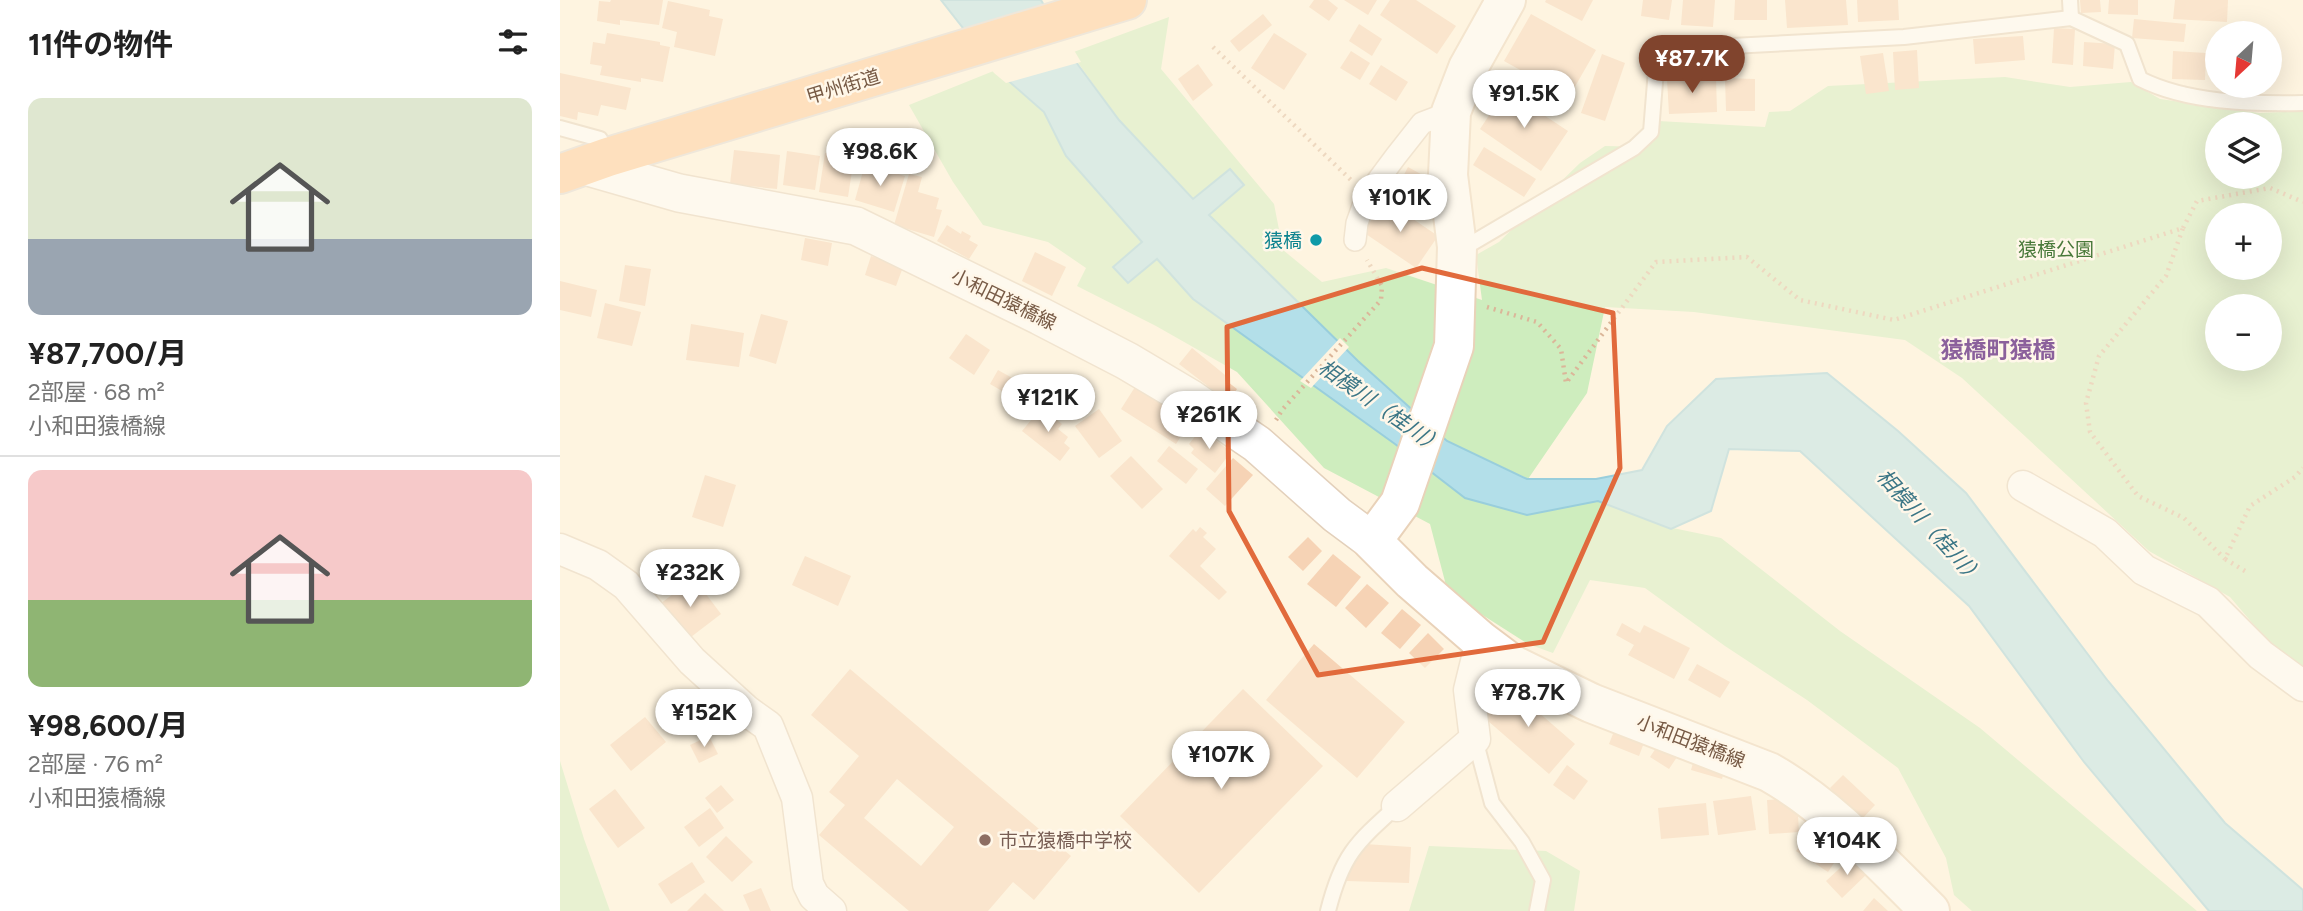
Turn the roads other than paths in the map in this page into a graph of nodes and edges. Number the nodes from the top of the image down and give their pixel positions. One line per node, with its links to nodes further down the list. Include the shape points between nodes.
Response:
1 (1128, 0): 8 (highway, 甲州街道)
2 (1506, 0): 6 (main road, via 1468,68)
3 (2070, 0): 4 (lane)
4 (2071, 18): 5 (lane, via 2127,44 2140,79 2160,89 2245,104); 10 (lane, via 1904,37 1674,49 1656,70 1651,132 1634,148 1474,242)
5 (2303, 103)
6 (1451, 112): 9 (street, via 1422,123 1367,195); 10 (main road, via 1448,176)
7 (560, 128): 8 (lane, via 600,139)
8 (584, 166): 12 (street, 小和田猿橋線, via 679,193 856,226 1040,316 1191,399 1258,444)
9 (1355, 240)
10 (1457, 247): 12 (main road, via 1454,346 1400,503)
11 (2023, 486): 15 (street, via 2105,533 2144,570 2208,602 2261,655)
12 (1372, 541): 14 (main road, 小和田猿橋線)
13 (560, 549): 18 (street, via 598,565 626,585 692,661 768,726 797,798 808,884 814,897)
14 (1481, 641): 16 (street, via 1469,690); 21 (main road, 小和田猿橋線, via 1513,665 1591,703 1793,785)
15 (2303, 686)
16 (1475, 739): 17 (street); 20 (lane, via 1492,803 1543,880)
17 (1397, 806): 19 (lane, via 1360,840 1344,862)
18 (831, 911)
19 (1328, 911)
20 (1537, 911)
21 (1930, 911)

